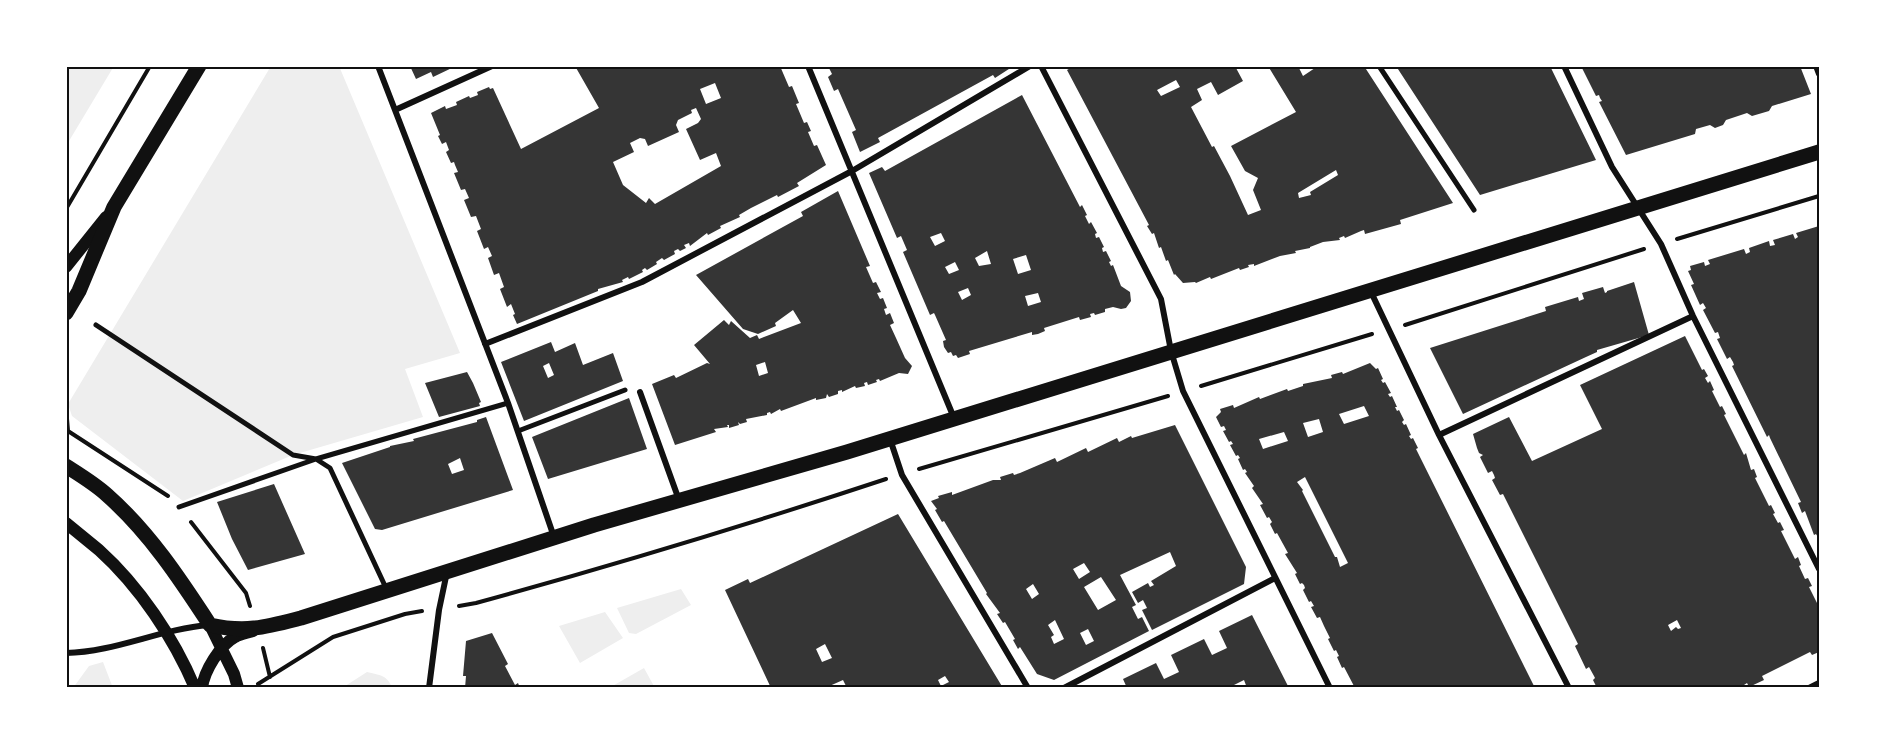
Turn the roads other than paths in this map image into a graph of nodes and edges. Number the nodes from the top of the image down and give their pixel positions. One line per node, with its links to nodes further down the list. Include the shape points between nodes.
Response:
1 (199, 66): 14 (main road)
2 (378, 66): 11 (street)
3 (492, 66): 11 (street)
4 (808, 66): 13 (street)
5 (1030, 66): 13 (street)
6 (1041, 66): 23 (street, via 1161,298)
7 (1379, 66): 16 (street)
8 (1564, 66): 15 (street, via 1612,167)
9 (1816, 66): 10 (street)
10 (1819, 74)
11 (395, 110): 22 (street)
12 (1819, 152): 15 (main road)
13 (852, 171): 22 (street, via 625,290); 27 (street)
14 (114, 207): 17 (main road); 19 (main road)
15 (1640, 209): 18 (main road); 20 (street, via 1661,244)
16 (1474, 210)
17 (66, 267)
18 (1371, 292): 23 (main road); 29 (street)
19 (66, 313)
20 (1693, 316): 29 (street); 37 (street)
21 (96, 325): 31 (street, via 292,455)
22 (485, 344): 26 (street)
23 (1171, 351): 27 (main road); 39 (street, via 1183,391)
24 (625, 390): 28 (street)
25 (640, 392): 33 (street)
26 (508, 403): 28 (street); 31 (street)
27 (954, 418): 30 (main road)
28 (518, 431): 36 (street)
29 (1439, 435): 54 (street)
30 (889, 439): 33 (main road); 51 (street, via 902,475)
31 (316, 459): 34 (street); 40 (street, via 330,468)
32 (66, 466): 41 (main road, via 106,493 125,512 177,574)
33 (679, 500): 36 (main road)
34 (178, 507)
35 (66, 523): 43 (main road, via 100,551 132,586)
36 (554, 538): 38 (main road)
37 (1819, 569)
38 (448, 571): 40 (main road); 50 (street)
39 (1275, 578): 52 (street); 53 (street)
40 (387, 591): 42 (main road)
41 (210, 625): 42 (main road); 43 (street); 44 (main road)
42 (257, 630): 44 (main road, via 234,638)
43 (166, 633): 45 (street, via 112,648); 47 (main road)
44 (222, 650): 48 (main road, via 209,668); 49 (main road)
45 (66, 653)
46 (1819, 683): 55 (street)
47 (195, 688)
48 (202, 688)
49 (238, 688)
50 (429, 688)
51 (1028, 688)
52 (1064, 688)
53 (1330, 688)
54 (1569, 688)
55 (1809, 688)

